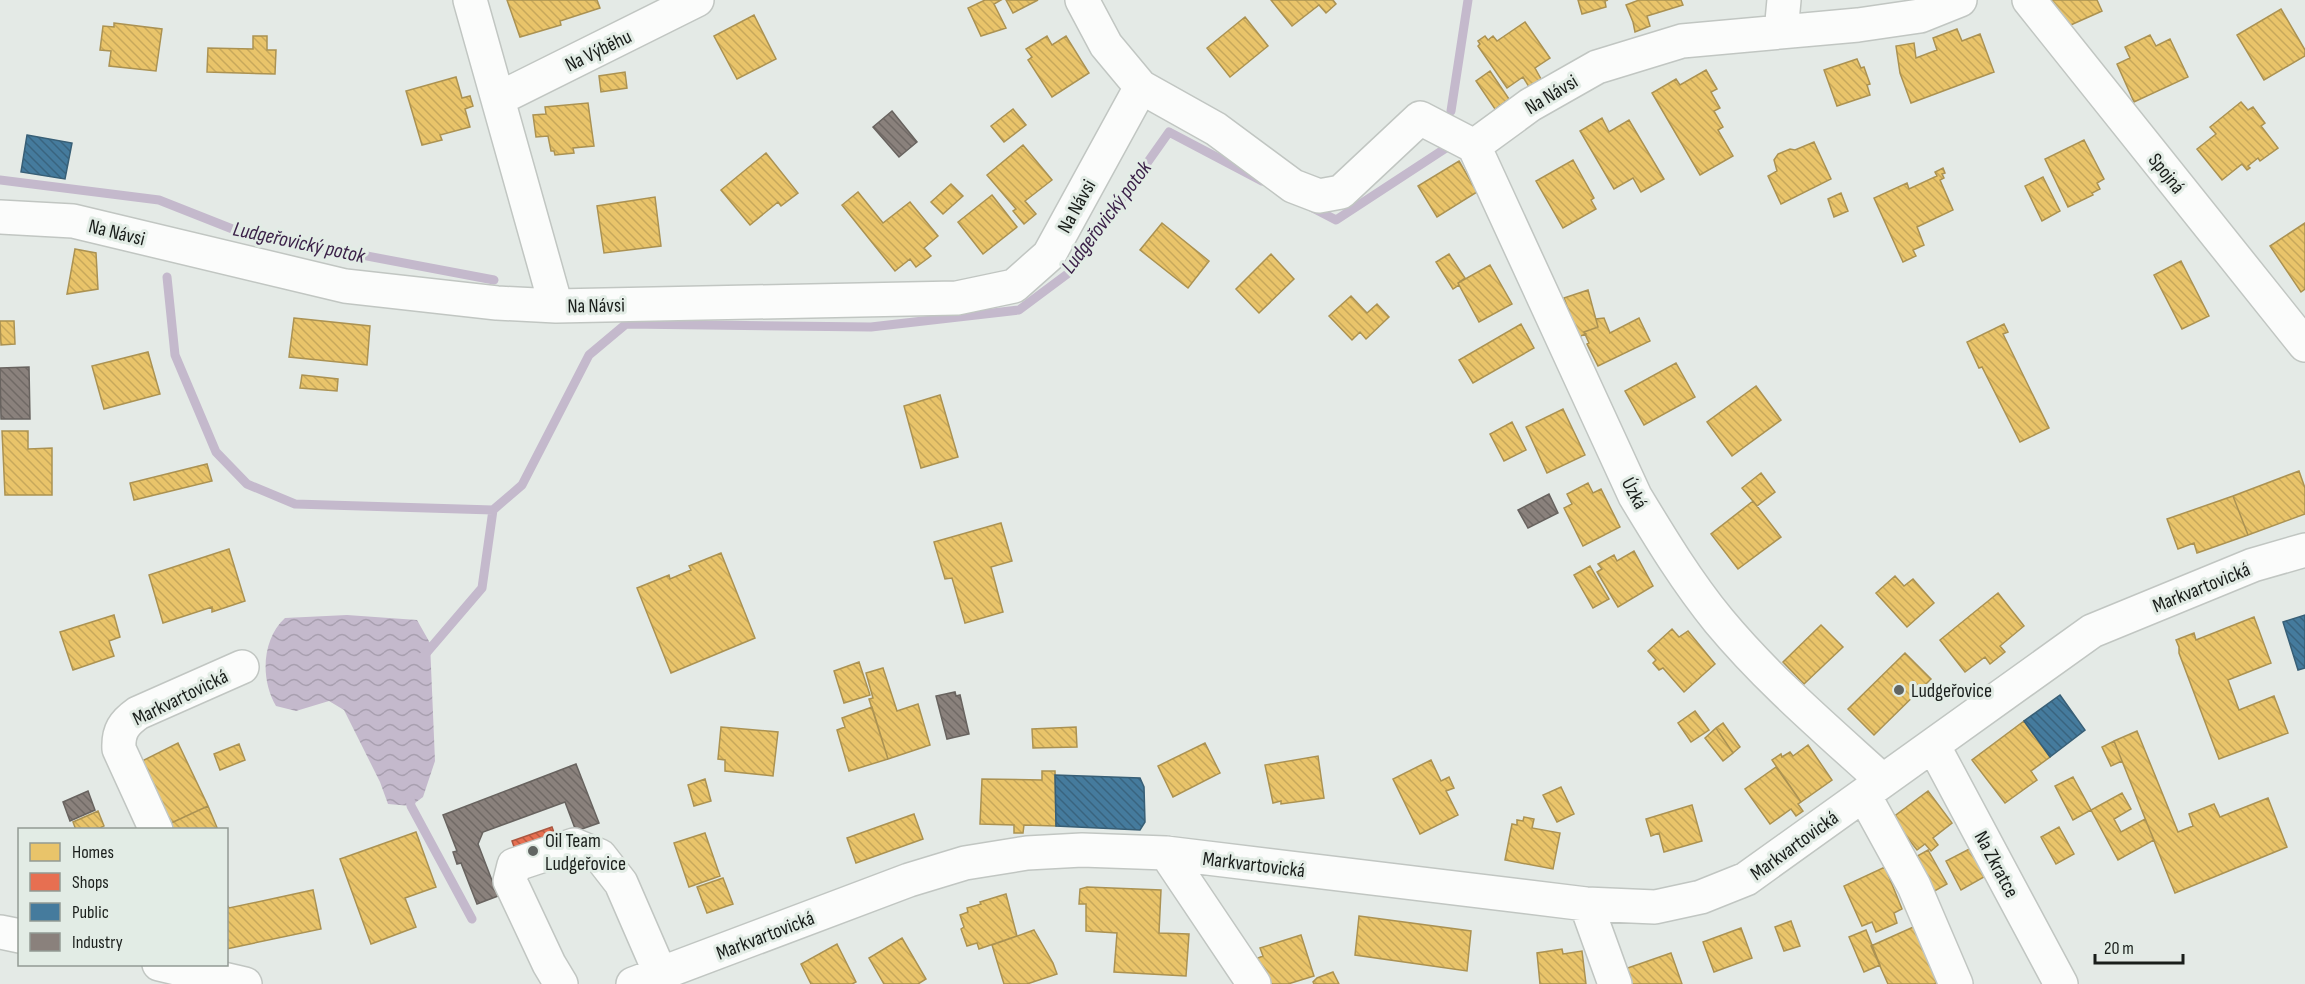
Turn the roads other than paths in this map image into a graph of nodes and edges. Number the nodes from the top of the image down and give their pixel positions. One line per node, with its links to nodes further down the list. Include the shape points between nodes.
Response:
1 (470, 0): 9 (street)
2 (698, 0): 9 (street, Na Výběhu)
3 (1082, 0): 8 (street, via 1106,45)
4 (1785, 0): 7 (street)
5 (1960, 0): 7 (street, Na Návsi, via 1920,16)
6 (2029, 0): 13 (street, Spojná)
7 (1781, 32): 10 (street, Na Návsi, via 1682,41 1597,67 1530,105)
8 (1142, 87): 10 (street, via 1216,129 1293,186 1319,196 1341,192 1420,118); 12 (street, Na Návsi, via 1049,255 1014,286 957,298)
9 (498, 99): 12 (street)
10 (1474, 146): 17 (street, Úzká, via 1635,496 1664,544 1720,622)
11 (0, 217): 12 (street, Na Návsi, via 73,222 345,286)
12 (556, 306)
13 (2305, 345)
14 (2305, 550): 16 (street, Markvartovická, via 2253,565 2092,631)
15 (242, 667): 18 (street, Markvartovická, via 138,713 122,728 119,749)
16 (1933, 745): 17 (street, Markvartovická); 31 (street, Na Zkratce)
17 (1874, 788): 20 (street, Markvartovická, via 1746,879 1701,897 1654,907); 30 (street)
18 (155, 828)
19 (1166, 853): 20 (street, Markvartovická); 25 (street, Markvartovická, via 1082,850 1027,853 965,863 909,880); 28 (street)
20 (1586, 904): 29 (street)
21 (0, 932): 22 (street)
22 (18, 936)
23 (173, 966): 24 (street)
24 (208, 971): 26 (street)
25 (647, 980): 27 (street, via 621,883 600,856 574,845 514,865 510,881)
26 (245, 984)
27 (561, 984)
28 (1254, 984)
29 (1615, 984)
30 (1956, 984)
31 (2061, 984)

